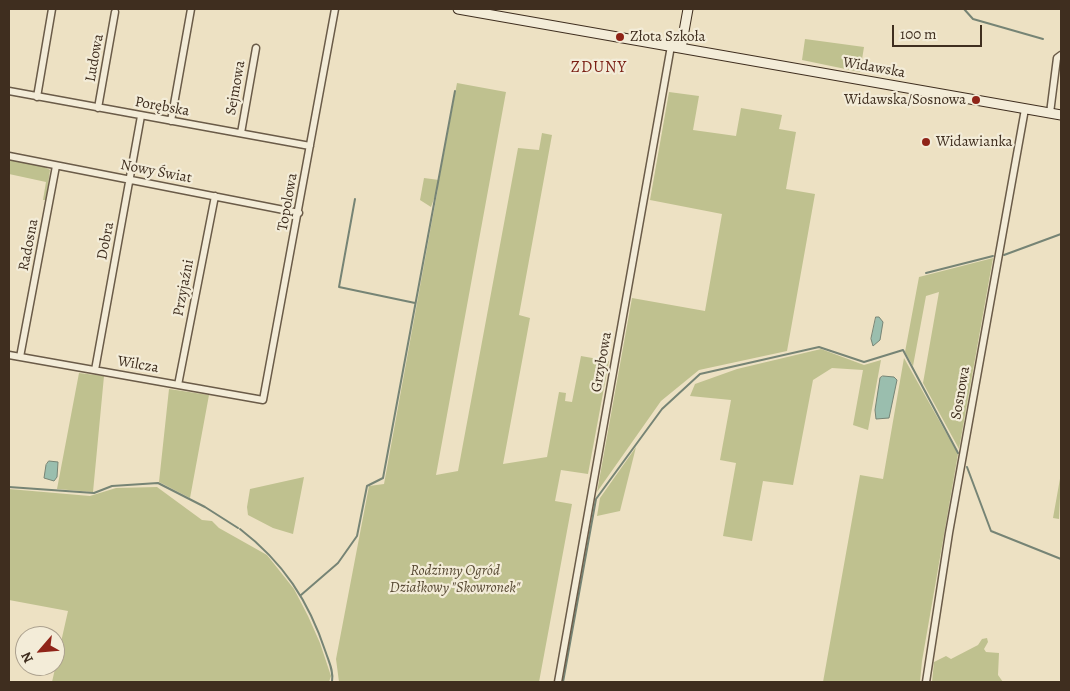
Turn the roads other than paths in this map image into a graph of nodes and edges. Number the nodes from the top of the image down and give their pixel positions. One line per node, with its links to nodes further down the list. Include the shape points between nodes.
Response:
1 (52, 9): 12 (street)
2 (191, 9): 18 (street)
3 (335, 9): 20 (street, Topolowa)
4 (458, 9): 7 (street, Widawska)
5 (688, 9): 9 (street)
6 (115, 12): 13 (street, Ludowa)
7 (671, 46): 9 (street, Widawska); 31 (street, Grzybowa)
8 (256, 48): 19 (street, Sejmowa)
9 (681, 48): 14 (street, Widawska)
10 (1061, 55): 15 (street, via 1057,58)
11 (9, 92): 12 (street, Porębska)
12 (37, 97): 13 (street, Porębska)
13 (98, 108): 17 (street, Porębska)
14 (1025, 108): 15 (street, Widawska); 32 (street, Sosnowa, via 947,542)
15 (1050, 113): 16 (street, Widawska)
16 (1061, 115)
17 (141, 116): 18 (street, Porębska); 23 (street, Dobra)
18 (171, 121): 19 (street, Porębska)
19 (241, 133): 20 (street, Porębska)
20 (310, 146): 25 (street, Topolowa)
21 (9, 156): 22 (street, Nowy Świat)
22 (56, 166): 23 (street, Nowy Świat); 27 (street, Radosna)
23 (130, 179): 24 (street, Nowy Świat); 28 (street, Dobra)
24 (215, 196): 25 (street, Nowy Świat); 29 (street, Przyjaźni)
25 (298, 213): 30 (street, Topolowa)
26 (9, 355): 27 (street, Wilcza)
27 (20, 357): 28 (street, Wilcza)
28 (95, 370): 29 (street, Wilcza)
29 (178, 385): 30 (street, Wilcza)
30 (263, 400)
31 (558, 682)
32 (926, 682)

